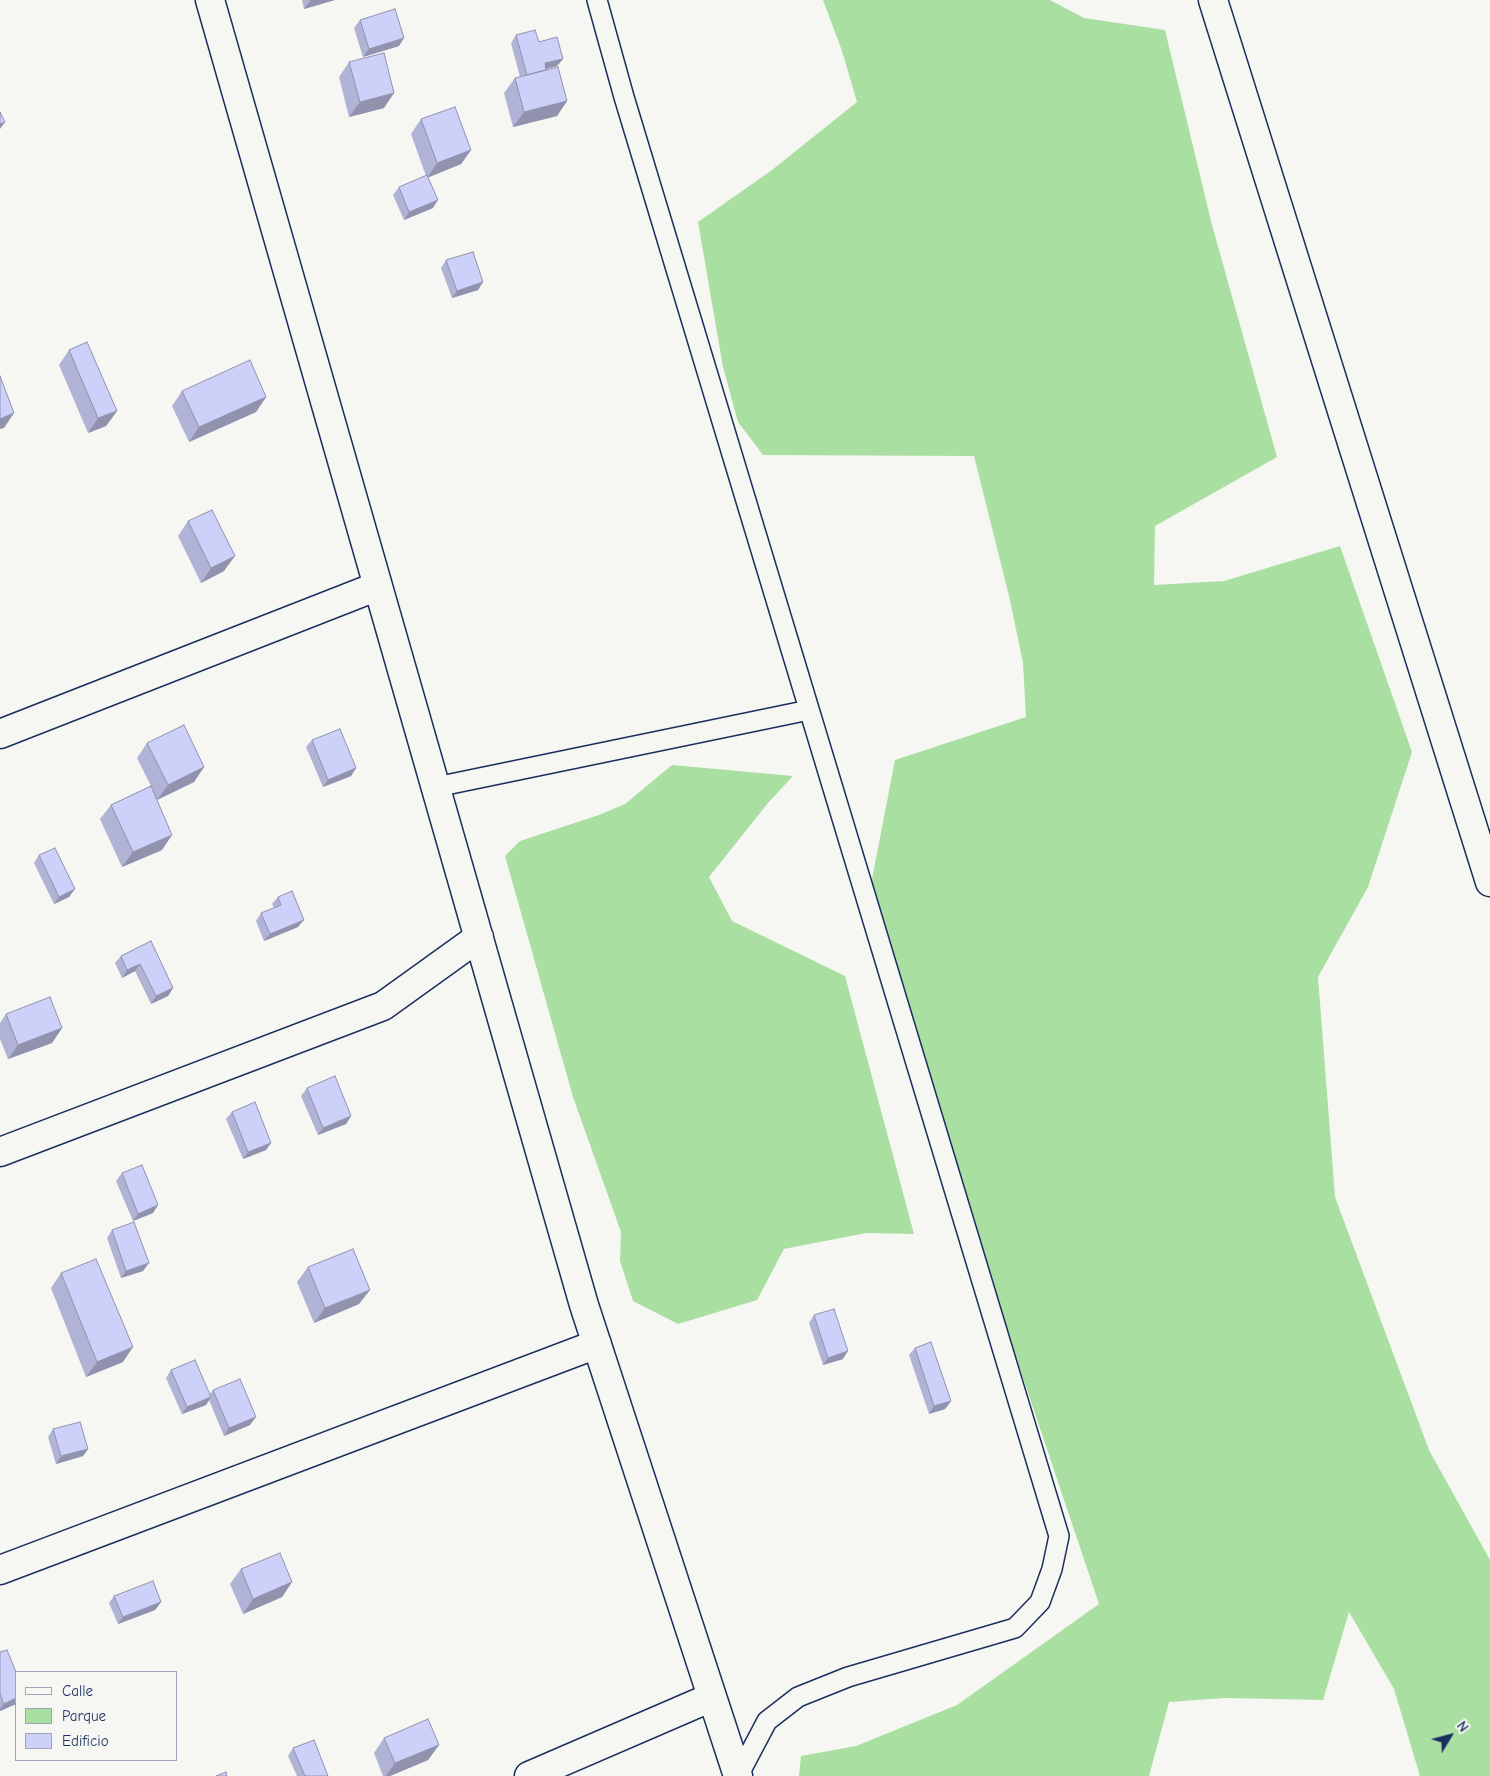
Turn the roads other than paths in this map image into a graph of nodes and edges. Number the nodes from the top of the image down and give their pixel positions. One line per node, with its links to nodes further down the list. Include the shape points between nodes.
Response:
1 (210, 0): 4 (street)
2 (596, 0): 5 (lane)
3 (1213, 0): 8 (street)
4 (378, 586): 6 (street); 7 (street)
5 (809, 710): 7 (lane); 15 (lane, via 1058,1536 1052,1569 1040,1602 1015,1628 848,1678 798,1697 767,1721)
6 (0, 734)
7 (436, 788): 9 (street)
8 (1490, 882)
9 (479, 937): 10 (street, via 382,1006); 11 (street)
10 (0, 1152)
11 (597, 1344): 12 (street); 13 (street)
12 (0, 1570)
13 (712, 1697): 14 (street); 15 (street)
14 (529, 1776)
15 (738, 1776)

